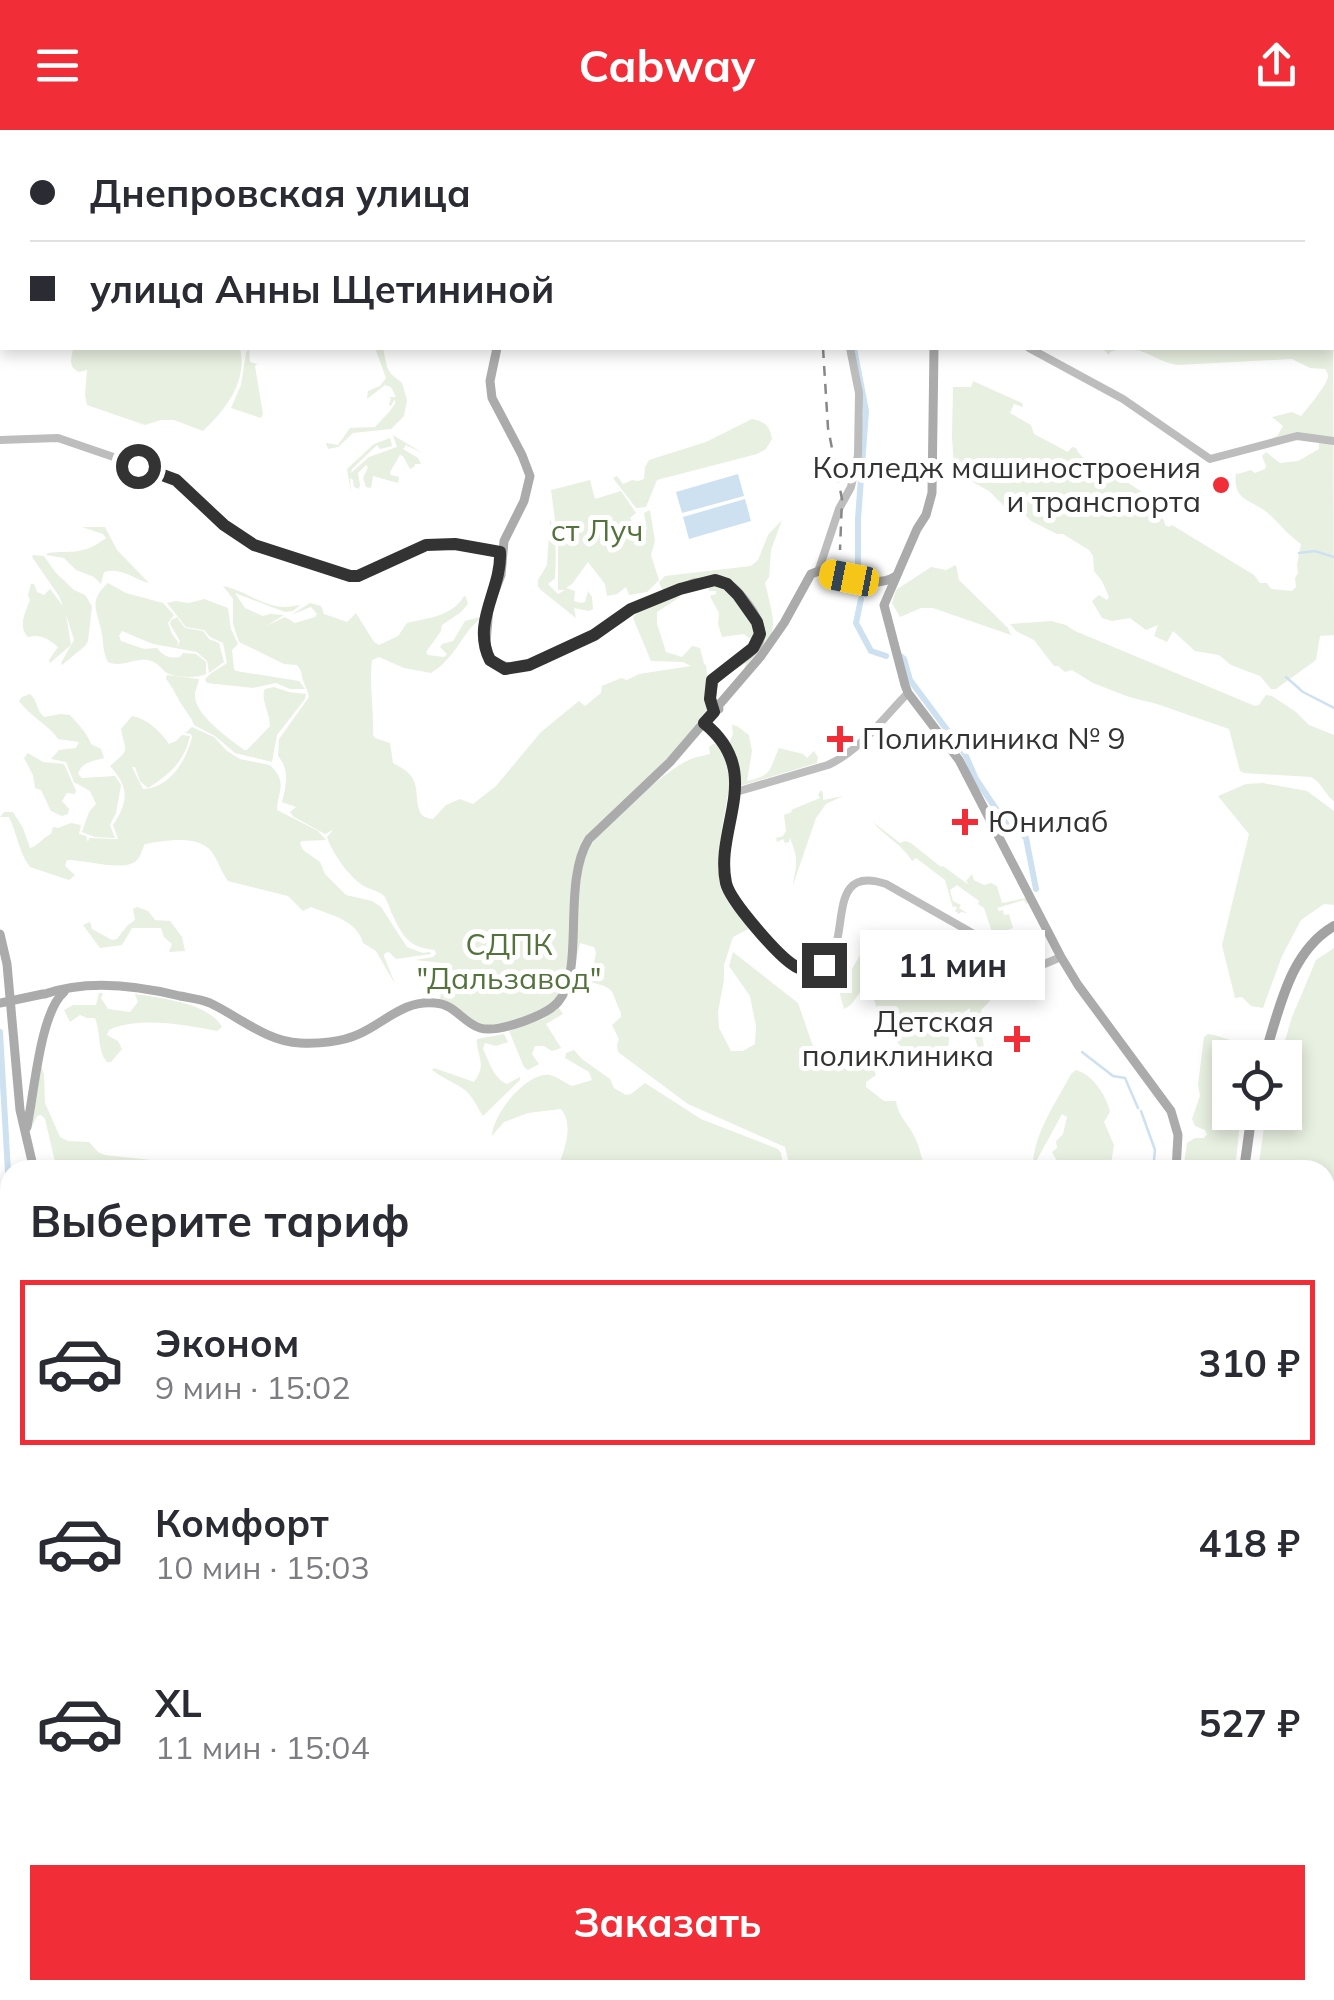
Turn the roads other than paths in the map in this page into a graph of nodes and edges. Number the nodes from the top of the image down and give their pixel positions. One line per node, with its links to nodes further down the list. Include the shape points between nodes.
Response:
1 (497, 350): 7 (main road, via 491,393 530,470)
2 (850, 350): 8 (main road, via 860,444)
3 (935, 350): 9 (main road, via 932,493)
4 (1033, 350): 6 (main road, via 1099,384 1212,459 1297,436)
5 (0, 440): 7 (main road, via 58,438 169,476 254,545 354,577 426,545)
6 (1334, 440)
7 (501, 553): 13 (main road, via 486,644 493,662 510,668 680,588 715,579 731,585 759,621 762,638 717,677)
8 (821, 572): 10 (main road); 13 (main road, via 809,577 772,643)
9 (896, 576): 10 (main road); 11 (main road)
10 (881, 583): 11 (main road)
11 (888, 594): 12 (main road, via 884,612)
12 (908, 692): 15 (main road, via 838,761); 18 (main road, via 959,760)
13 (714, 708): 14 (main road)
14 (705, 724): 15 (main road, via 724,744); 19 (main road, via 585,849 573,964 559,1003 530,1020 488,1032 438,1005 414,1006 352,1040 298,1046 186,999 128,988)
15 (736, 792): 18 (main road, via 725,865 729,893 798,968 814,970 828,962 846,894 868,880 1026,963)
16 (1334, 928): 21 (highway, via 1304,958)
17 (0, 934): 22 (main road)
18 (1061, 957): 25 (main road, via 1171,1111)
19 (52, 995): 20 (main road, bridge); 22 (main road)
20 (0, 1003)
21 (1272, 1040)
22 (24, 1129): 24 (main road)
23 (1251, 1130): 26 (highway)
24 (32, 1160)
25 (1177, 1160)
26 (1247, 1160)

